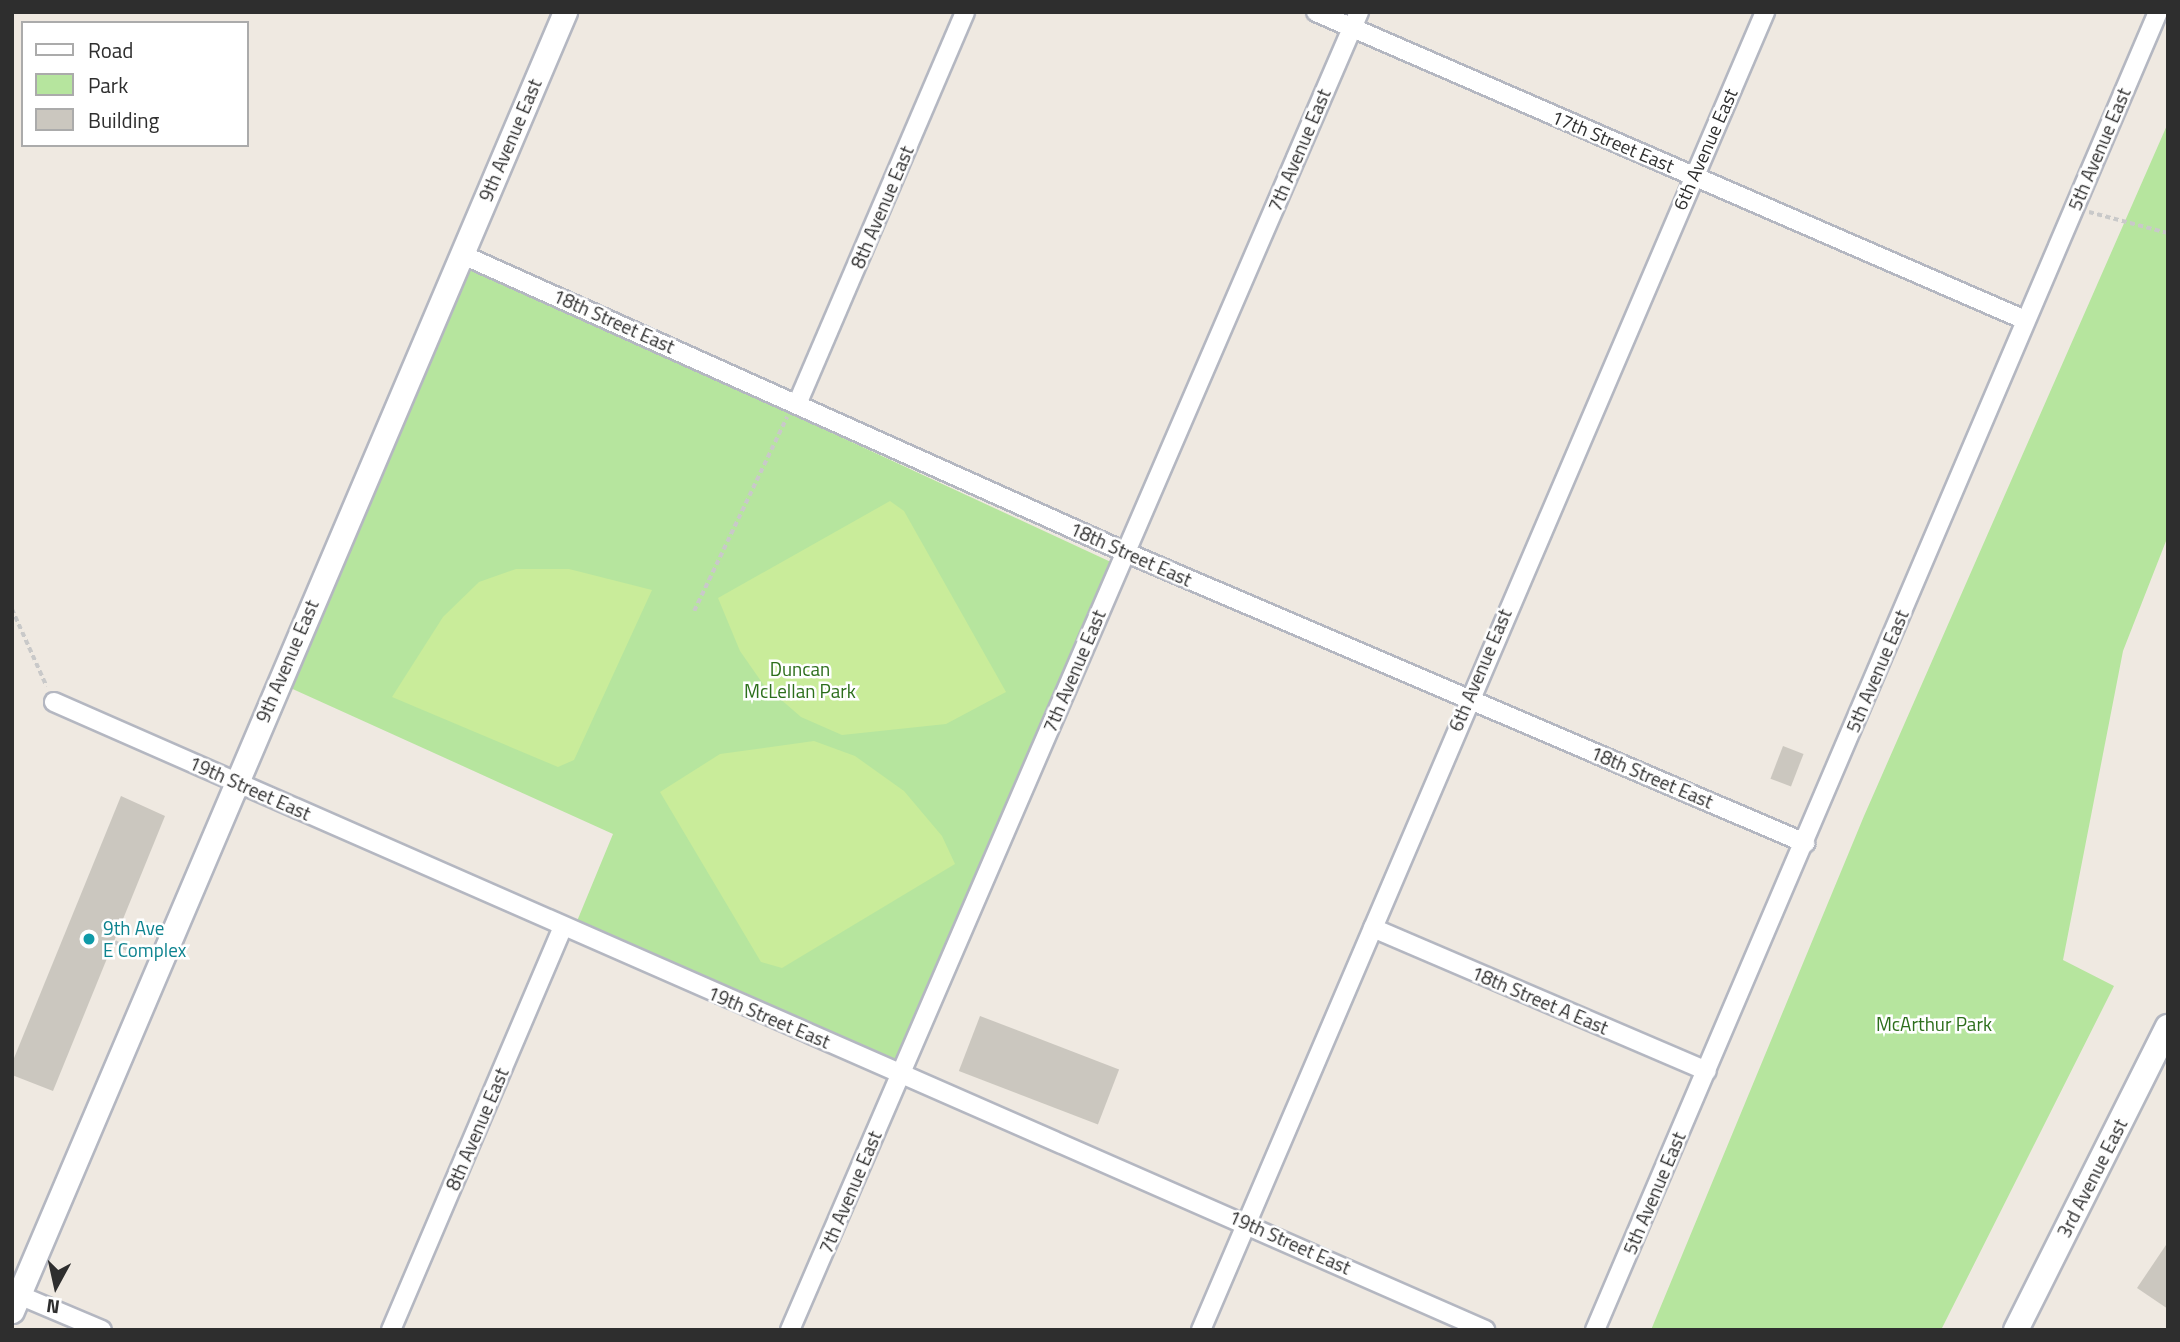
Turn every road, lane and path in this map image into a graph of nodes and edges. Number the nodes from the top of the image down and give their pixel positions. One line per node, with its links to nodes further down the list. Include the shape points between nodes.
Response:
1 (565, 12): 10 (street, 9th Avenue East)
2 (965, 12): 12 (street, 8th Avenue East)
3 (1316, 12): 6 (street, 17th Street East)
4 (1765, 12): 7 (street, 6th Avenue East)
5 (2158, 12): 8 (street, 5th Avenue East)
6 (1355, 20): 7 (street, 17th Street East); 13 (street, 7th Avenue East)
7 (1694, 176): 11 (street, 17th Street East); 16 (street, 6th Avenue East)
8 (2073, 209): 9 (path); 11 (street, 5th Avenue East)
9 (2168, 233)
10 (461, 254): 12 (street, 18th Street East); 18 (street, 9th Avenue East)
11 (2025, 320): 19 (street, 5th Avenue East)
12 (798, 402): 13 (street, 18th Street East); 15 (path, via 776,433)
13 (1125, 552): 16 (street, 18th Street East); 26 (street, 7th Avenue East)
14 (12, 609): 17 (path)
15 (694, 611)
16 (1467, 698): 19 (street, 18th Street East); 20 (street, 6th Avenue East)
17 (54, 702): 18 (street, 19th Street East)
18 (236, 781): 21 (street, 19th Street East); 23 (street, 9th Avenue East)
19 (1805, 843): 25 (street, 5th Avenue East)
20 (1373, 928): 25 (street, 18th Street A East); 27 (street, 6th Avenue East)
21 (562, 929): 26 (street, 19th Street East); 30 (street, 8th Avenue East)
22 (115, 942): 23 (path)
23 (157, 965): 28 (street, 9th Avenue East)
24 (2168, 1027): 35 (main road, 3rd Avenue East)
25 (1707, 1071): 34 (street, 5th Avenue East)
26 (901, 1073): 27 (street, 19th Street East); 31 (street, 7th Avenue East)
27 (1248, 1223): 32 (street, 6th Avenue East); 33 (street, 19th Street East)
28 (14, 1300): 29 (street)
29 (102, 1330)
30 (391, 1330)
31 (790, 1330)
32 (1201, 1330)
33 (1485, 1330)
34 (1595, 1330)
35 (2016, 1330)

